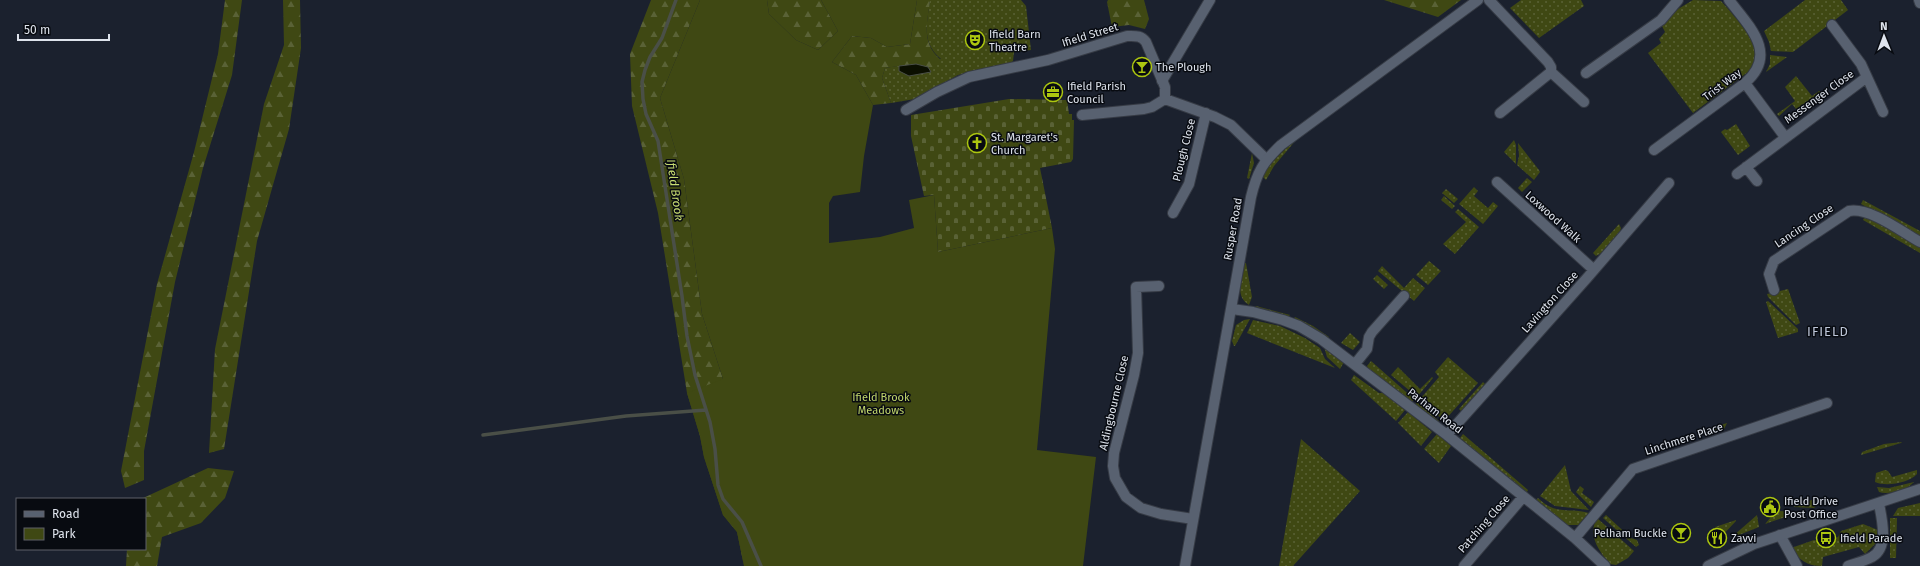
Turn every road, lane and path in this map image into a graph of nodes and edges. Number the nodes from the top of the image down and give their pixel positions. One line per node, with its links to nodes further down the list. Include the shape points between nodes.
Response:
1 (1210, 0): 12 (street)
2 (1478, 0): 23 (street, Rusper Road, via 1281,145)
3 (1489, 0): 9 (street, via 1548,62)
4 (1678, 0): 10 (street, via 1661,20)
5 (1729, 0): 13 (street, Trist Way, via 1756,35 1759,45 1760,63)
6 (1919, 0): 7 (street)
7 (1920, 3)
8 (1832, 25): 11 (street, Messenger Close, via 1854,54)
9 (1551, 72): 15 (street); 20 (street)
10 (1586, 73)
11 (1867, 77): 17 (street, Messenger Close); 21 (street, Messenger Close)
12 (1162, 81): 14 (street, Ifield Street); 16 (street, Ifield Street, via 1146,42 1141,36 1127,36 1048,60 994,70 956,82)
13 (1745, 83): 21 (street, Messenger Close); 22 (street, Trist Way)
14 (1165, 99): 18 (street); 19 (street, via 1144,109)
15 (1584, 102)
16 (906, 110)
17 (1883, 112)
18 (1206, 113): 23 (street, via 1231,125); 29 (street, Plough Close, via 1189,184)
19 (1082, 114)
20 (1500, 114)
21 (1785, 137): 24 (street, Messenger Close)
22 (1654, 150)
23 (1266, 159): 35 (street, Rusper Road, via 1258,172 1251,197)
24 (1746, 167): 25 (street, Messenger Close); 26 (street)
25 (1737, 174)
26 (1757, 181)
27 (1496, 182): 31 (street, Loxwood Walk)
28 (1669, 183): 31 (street, Lavington Close)
29 (1173, 213)
30 (1920, 242): 33 (street, Lancing Close, via 1866,212 1849,211 1774,261 1769,274)
31 (1594, 270): 38 (street, Lavington Close)
32 (1159, 286): 42 (street, Aldingbourne Close, via 1136,287 1137,364 1113,466 1120,489 1132,503 1149,511)
33 (1774, 290)
34 (1404, 296): 36 (street, via 1372,332 1367,348)
35 (1232, 309): 36 (street, Parham Road, via 1263,314 1299,326); 42 (street, Rusper Road)
36 (1355, 364): 38 (street, Parham Road)
37 (1827, 404): 44 (street, Linchmere Place, via 1633,469)
38 (1447, 435): 40 (street, Parham Road)
39 (1920, 490): 41 (street)
40 (1523, 497): 44 (street, Parham Road); 46 (street, Patching Close)
41 (1879, 504): 43 (street); 50 (street, via 1883,528 1882,546 1872,557)
42 (1193, 519): 45 (street, Rusper Road)
43 (1780, 535): 48 (street); 49 (street)
44 (1575, 538): 47 (street, Parham Road)
45 (1185, 566)
46 (1464, 566)
47 (1605, 566)
48 (1708, 566)
49 (1797, 566)
50 (1848, 566)

